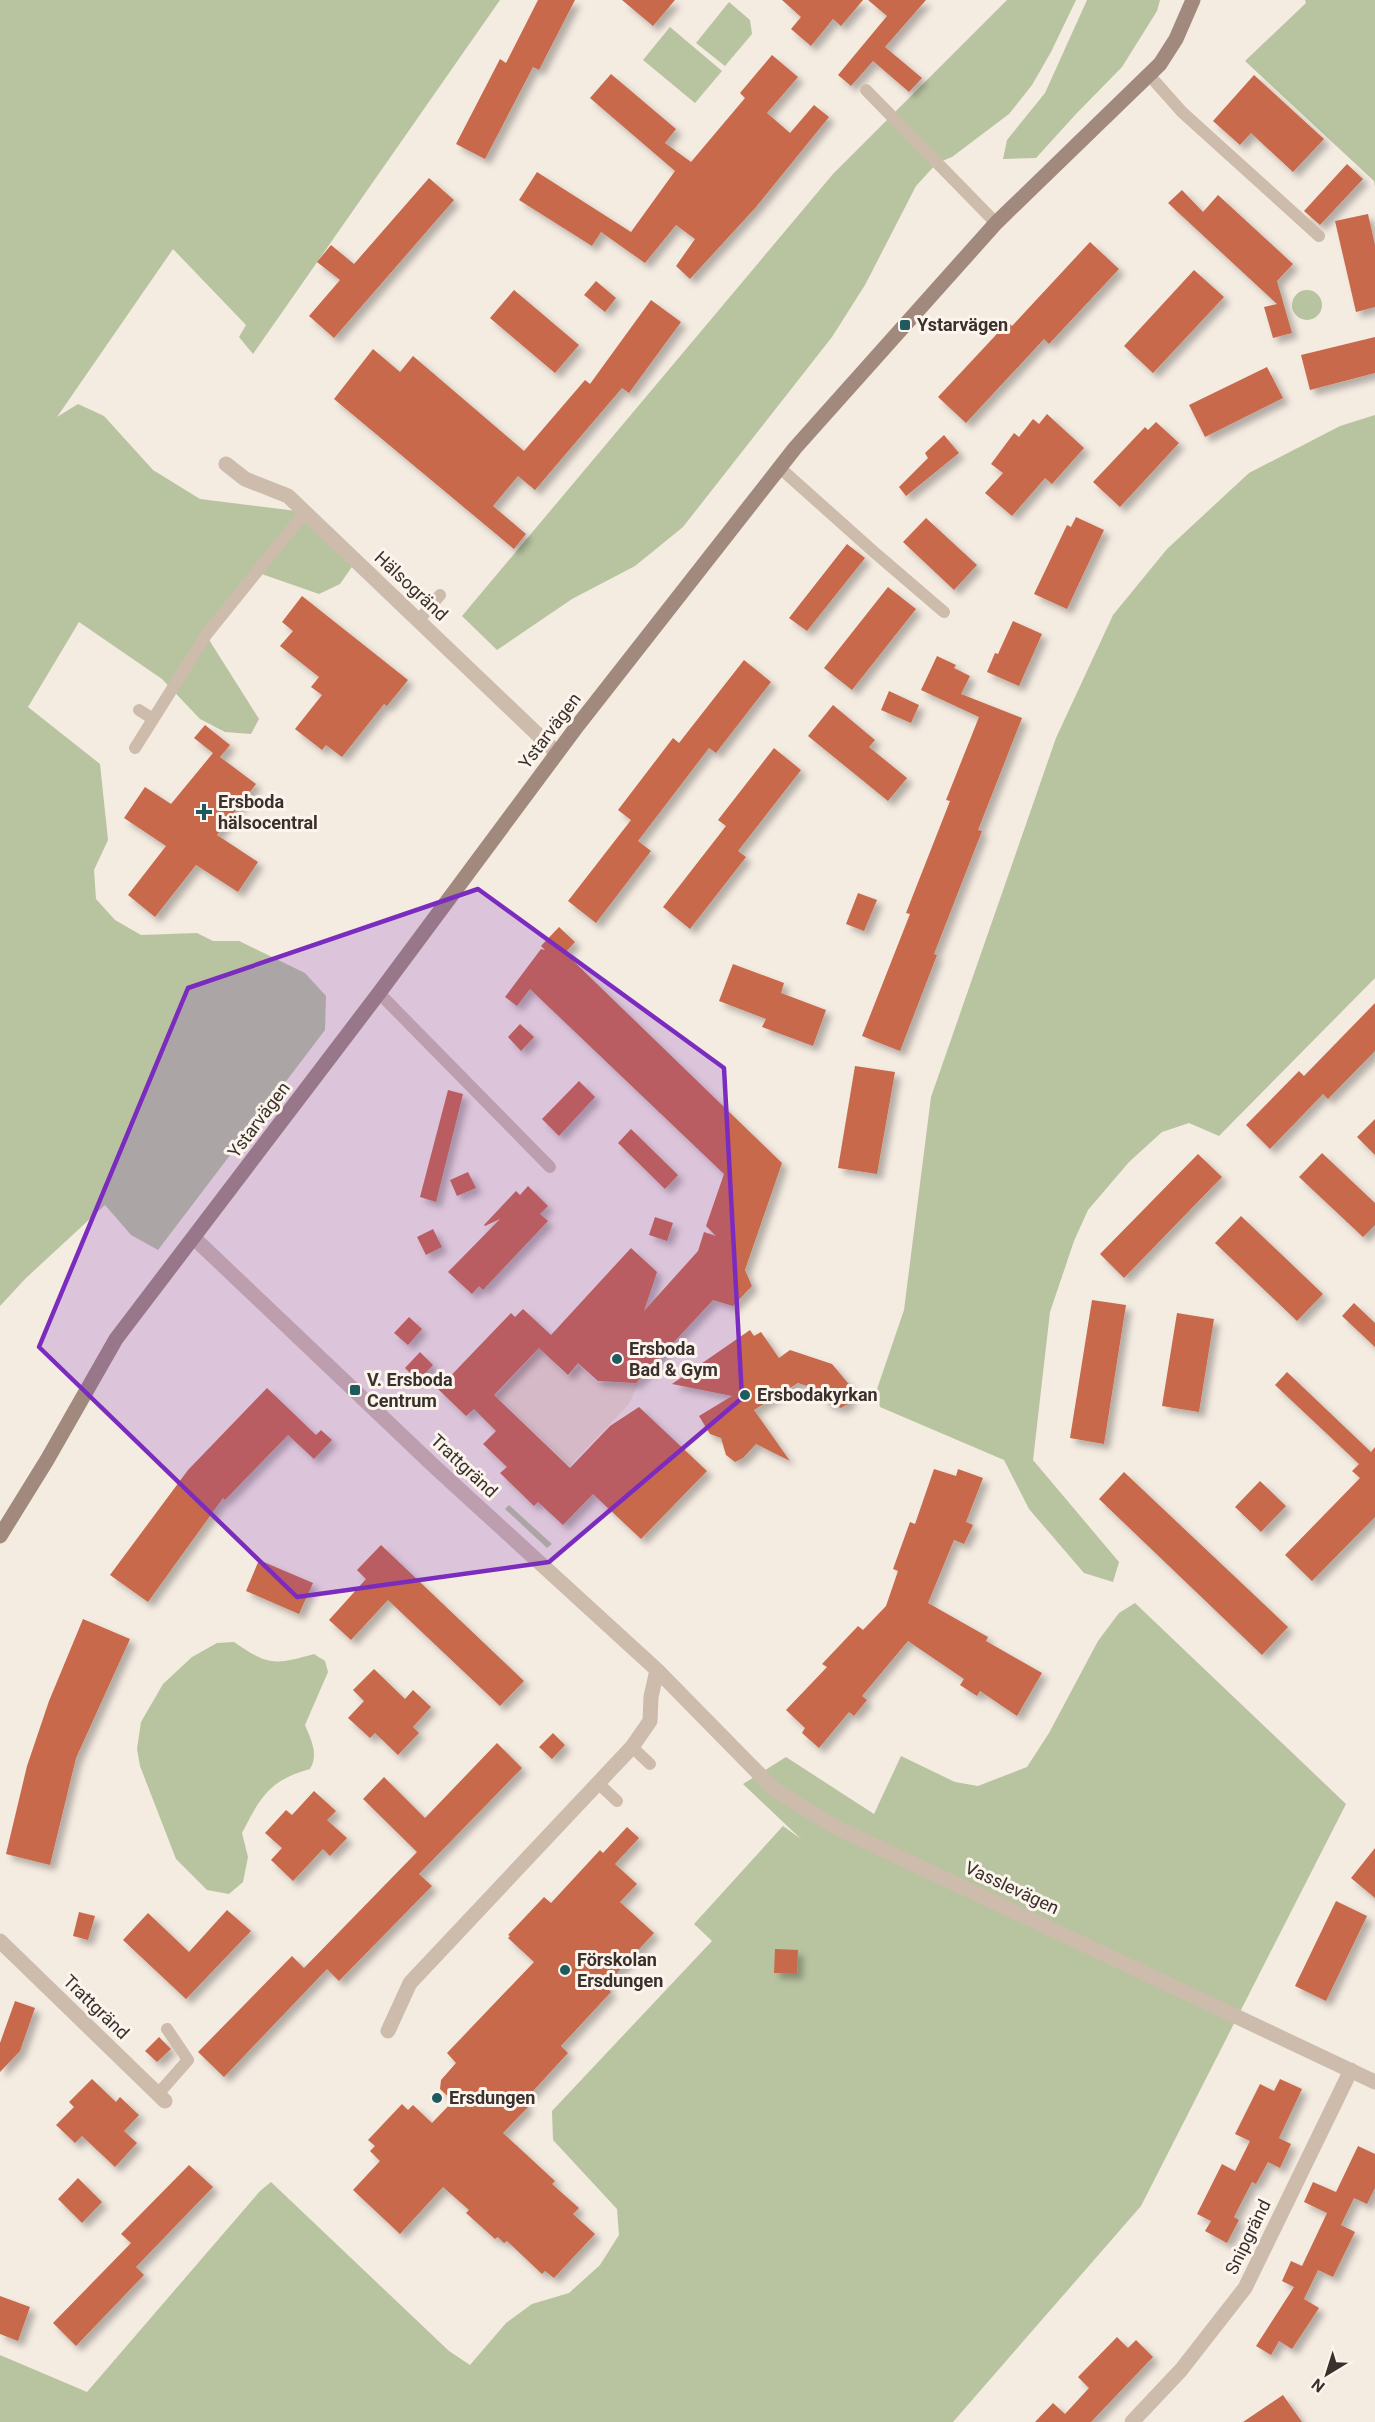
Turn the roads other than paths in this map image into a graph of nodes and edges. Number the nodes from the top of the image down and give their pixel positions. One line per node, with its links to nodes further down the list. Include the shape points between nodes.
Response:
1 (1193, 0): 2 (street, Ystarvägen, via 1176,39)
2 (1150, 76): 4 (street, Ystarvägen); 5 (lane, via 1182,112)
3 (866, 90): 4 (lane)
4 (996, 223): 7 (street, Ystarvägen)
5 (1319, 236)
6 (226, 464): 8 (street, Hälsogränd, via 245,478 288,496)
7 (780, 468): 10 (lane); 15 (street, Ystarvägen)
8 (305, 512): 11 (street, Hälsogränd); 13 (lane, via 206,635)
9 (440, 595): 11 (lane)
10 (944, 612)
11 (419, 620): 15 (street, Hälsogränd)
12 (139, 710): 13 (lane)
13 (153, 719): 14 (lane)
14 (135, 748)
15 (557, 753): 16 (street, Ystarvägen)
16 (379, 993): 17 (lane); 18 (street, Ystarvägen)
17 (550, 1167)
18 (194, 1238): 19 (street, Ystarvägen, via 116,1339); 20 (street, Trattgränd)
19 (0, 1536)
20 (657, 1671): 21 (street, Trattgränd); 22 (street, via 650,1720)
21 (685, 1699): 29 (street, Vasslevägen, via 774,1789 833,1826)
22 (632, 1747): 23 (lane); 24 (street)
23 (650, 1764)
24 (598, 1783): 25 (lane); 28 (street, via 410,1983)
25 (617, 1801)
26 (0, 1941): 31 (street, Trattgränd)
27 (167, 2029): 31 (lane, via 188,2060)
28 (388, 2031)
29 (1351, 2070): 30 (street); 32 (street, Snipgränd, via 1245,2288 1181,2370)
30 (1375, 2082)
31 (162, 2097)
32 (1132, 2422)

